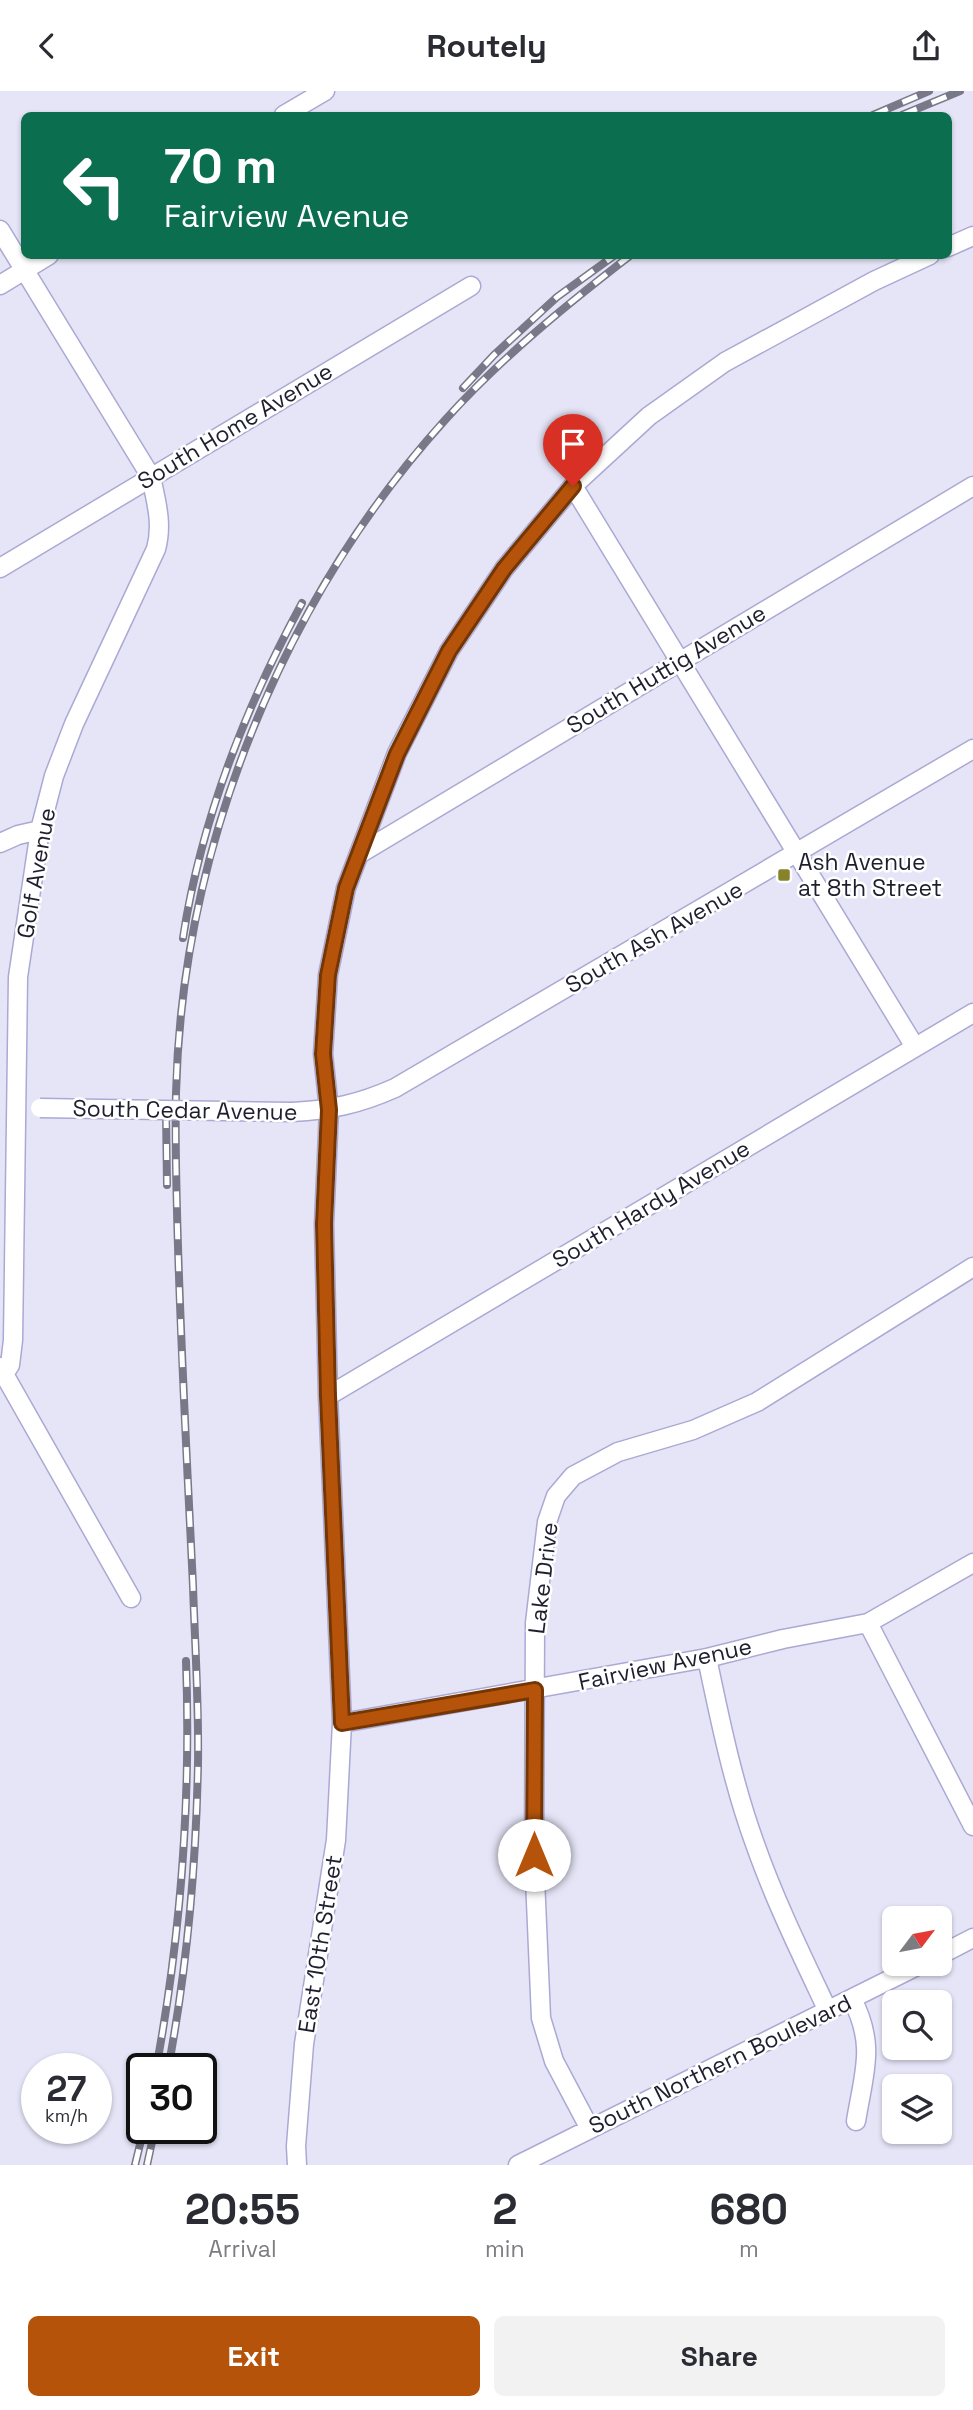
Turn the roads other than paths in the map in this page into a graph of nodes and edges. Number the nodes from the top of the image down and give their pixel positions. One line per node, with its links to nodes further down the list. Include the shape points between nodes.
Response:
1 (325, 91): 2 (street)
2 (289, 112)
3 (0, 230): 8 (street, Golf Avenue)
4 (973, 236): 5 (street)
5 (952, 245)
6 (42, 259): 8 (street)
7 (921, 259): 12 (street, South Cedar Avenue, via 725,362 649,416)
8 (24, 270): 9 (street); 11 (street, Golf Avenue)
9 (0, 285)
10 (471, 286): 11 (street, South Home Avenue)
11 (150, 477): 14 (street, South Home Avenue); 17 (street, Golf Avenue, via 159,514 156,549 74,724)
12 (573, 486): 15 (street); 19 (street, South Cedar Avenue, via 504,569 449,651 397,754)
13 (973, 486): 15 (street, South Huttig Avenue)
14 (0, 568)
15 (680, 660): 19 (street, South Huttig Avenue); 20 (street)
16 (973, 749): 20 (street, South Ash Avenue)
17 (40, 830): 18 (street); 23 (street, Golf Avenue, via 18,977)
18 (0, 843)
19 (361, 853): 24 (street, South Cedar Avenue, via 346,888 328,975 323,1054)
20 (797, 853): 22 (street); 24 (street, South Ash Avenue, via 395,1089)
21 (973, 1013): 22 (street, South Hardy Avenue)
22 (915, 1047): 27 (street, South Hardy Avenue)
23 (15, 1109): 24 (street, South Cedar Avenue, bridge); 26 (street, Golf Avenue, via 13,1340)
24 (329, 1110): 27 (street, East 10th Street, via 324,1224)
25 (973, 1267): 32 (street, Lake Drive, via 757,1402 693,1430 618,1452 573,1476 556,1496 547,1522 536,1623)
26 (3, 1378): 29 (street)
27 (328, 1396): 33 (street, East 10th Street)
28 (973, 1563): 30 (street, Fairview Avenue)
29 (131, 1598)
30 (868, 1623): 31 (street, Fairview Avenue); 34 (street)
31 (707, 1658): 32 (street, Fairview Avenue); 39 (street, via 726,1747 754,1842)
32 (535, 1690): 33 (street, Fairview Avenue); 41 (street, Lake Drive, via 534,1855 541,2018 554,2061)
33 (342, 1723): 42 (street, East 10th Street, via 336,1840 304,2044)
34 (973, 1826)
35 (973, 1938): 36 (street)
36 (952, 1949)
37 (897, 1976): 38 (street, South Northern Boulevard)
38 (852, 1999): 39 (street, South Northern Boulevard); 40 (street, via 863,2020 868,2050)
39 (828, 2011): 41 (street, South Northern Boulevard)
40 (856, 2121)
41 (590, 2129): 43 (street, South Northern Boulevard)
42 (297, 2165)
43 (518, 2165)

